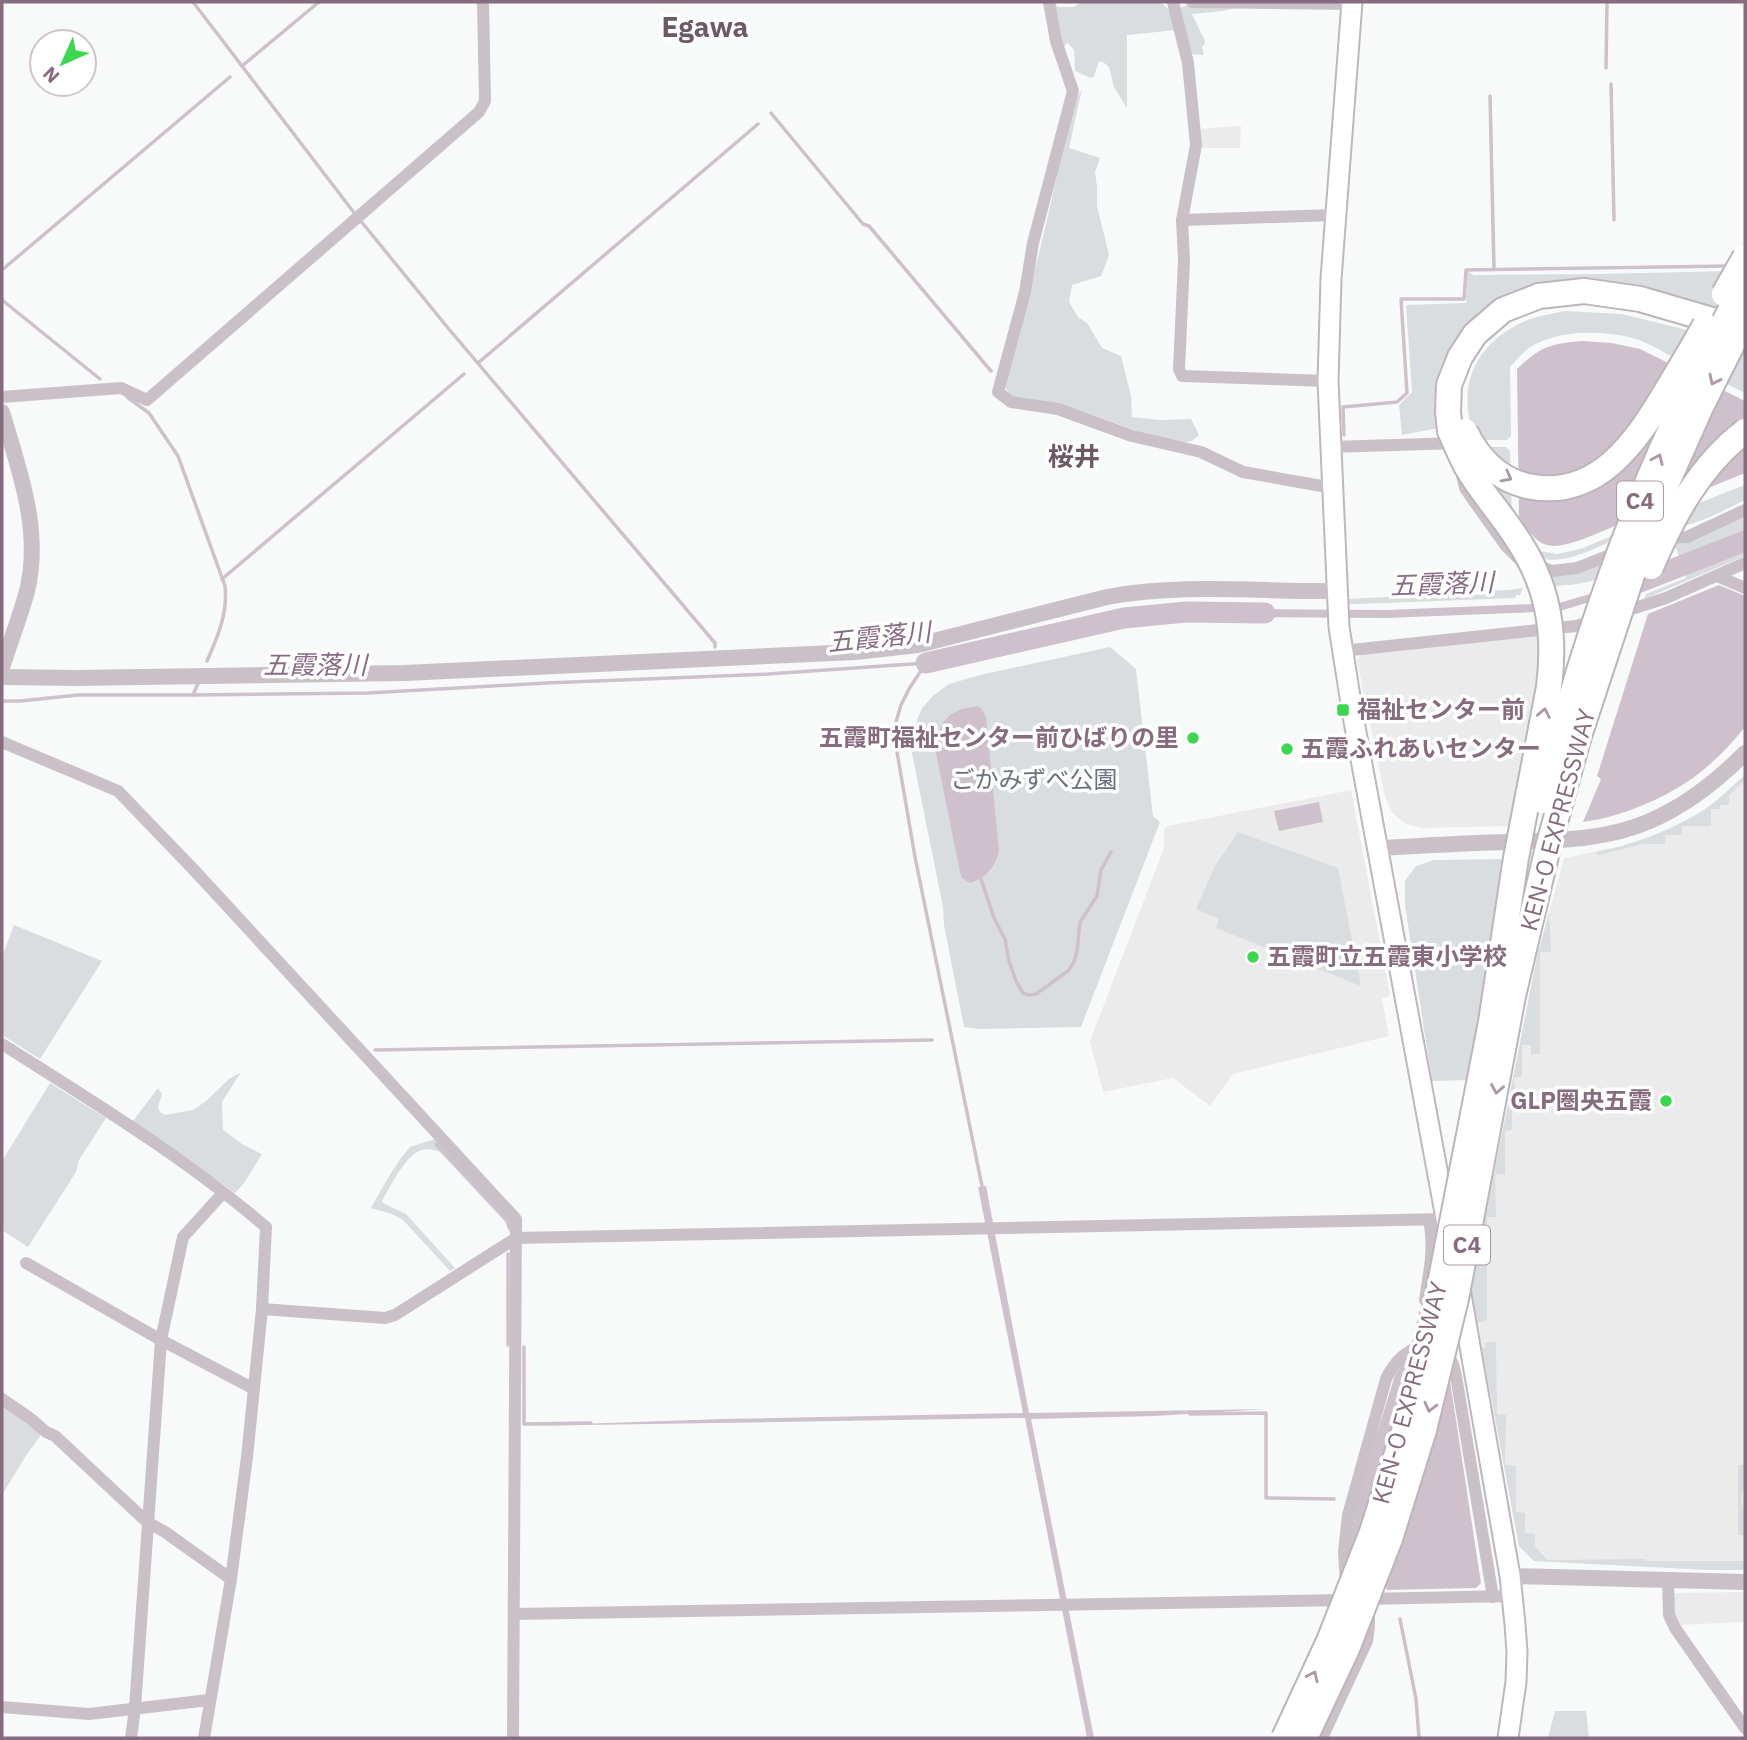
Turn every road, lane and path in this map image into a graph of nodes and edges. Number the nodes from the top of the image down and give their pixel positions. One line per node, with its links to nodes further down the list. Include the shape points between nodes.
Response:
1 (483, 2): 14 (street, via 485,102 479,112 147,400 121,388)
2 (1049, 2): 19 (street, via 1073,91 998,392 1011,402 1058,409 1132,436 1201,452 1243,472)
3 (1173, 2): 7 (street, via 1188,63 1196,145)
4 (1192, 2): 5 (street)
5 (1352, 3): 6 (main road)
6 (1335, 215): 7 (street); 13 (main road)
7 (1182, 220): 13 (street, via 1182,376)
8 (1745, 257): 16 (highway, one-way to 8, bridge, via 1492,468 1520,484 1559,487 1594,476 1639,435)
9 (1745, 281): 32 (highway, KEN-O EXPRESSWAY / C4, one-way to 9, bridge, via 1560,730 1597,611 1643,492)
10 (1745, 320): 28 (highway, KEN-O EXPRESSWAY / C4, one-way to 28, bridge, via 1663,492)
11 (1745, 330): 16 (highway, via 1640,299 1584,291 1539,296 1503,310 1475,334 1460,358 1449,385 1448,412)
12 (1745, 341): 16 (highway, via 1636,309 1584,301 1538,307 1509,319 1478,350 1467,368)
13 (1328, 381): 18 (main road)
14 (2, 397)
15 (2, 412): 26 (street, via 26,494 32,551 27,589)
16 (1457, 429): 32 (highway, one-way to 16, bridge, via 1549,687 1552,636 1544,592 1528,555 1472,475 1458,449)
17 (1745, 431): 28 (highway, bridge, via 1712,461 1671,522 1598,702)
18 (1330, 446): 19 (main road); 20 (street, via 1463,443 1463,479 1471,498 1519,559 1552,571 1577,568 1653,538 1687,537)
19 (1333, 488): 24 (main road)
20 (1745, 510)
21 (1745, 563): 22 (street)
22 (1717, 576): 23 (street); 25 (street, via 1666,598 1576,626)
23 (1745, 588)
24 (1337, 595): 25 (main road); 27 (street, via 1137,591 931,642 855,652 405,673)
25 (1342, 651): 31 (main road)
26 (2, 668)
27 (2, 677)
28 (1578, 736): 60 (highway, KEN-O EXPRESSWAY / C4, one-way to 60, bridge, via 1516,982 1456,1299 1424,1430 1390,1539 1347,1649)
29 (2, 742): 36 (street, via 118,791 516,1219)
30 (1745, 753): 31 (street, via 1692,798 1618,832 1567,840)
31 (1378, 848): 35 (main road)
32 (1491, 1022): 59 (highway, KEN-O EXPRESSWAY / C4, one-way to 32, bridge, via 1372,1532 1406,1425 1438,1294)
33 (2, 1044): 34 (street, via 133,1127)
34 (223, 1193): 38 (street, via 265,1227); 40 (street, via 183,1237)
35 (1438, 1220): 36 (street); 39 (street, via 1425,1311); 44 (main road, via 1469,1337)
36 (516, 1238): 38 (street, via 385,1318); 51 (street)
37 (26, 1263): 40 (street)
38 (262, 1309): 41 (street)
39 (1434, 1338): 48 (street, via 1448,1354 1456,1376); 50 (street, via 1399,1358 1386,1379 1348,1515 1343,1552)
40 (161, 1340): 41 (street); 43 (street)
41 (254, 1389): 45 (street)
42 (2, 1399): 43 (street, via 55,1436)
43 (147, 1522): 45 (street); 54 (street)
44 (1510, 1576): 46 (street); 48 (main road)
45 (231, 1579): 52 (street)
46 (1668, 1579): 47 (street); 55 (street, via 1669,1615 1675,1628)
47 (1745, 1582)
48 (1503, 1596): 49 (street); 62 (main road, via 1517,1652)
49 (1369, 1599): 50 (street); 61 (street, via 1367,1641)
50 (1348, 1600): 51 (street)
51 (514, 1614): 58 (street)
52 (209, 1700): 54 (street); 57 (street)
53 (2, 1707): 54 (street, via 89,1714)
54 (135, 1708): 56 (street)
55 (1745, 1728)
56 (131, 1738)
57 (204, 1738)
58 (513, 1738)
59 (1284, 1738)
60 (1305, 1738)
61 (1322, 1738)
62 (1508, 1738)

